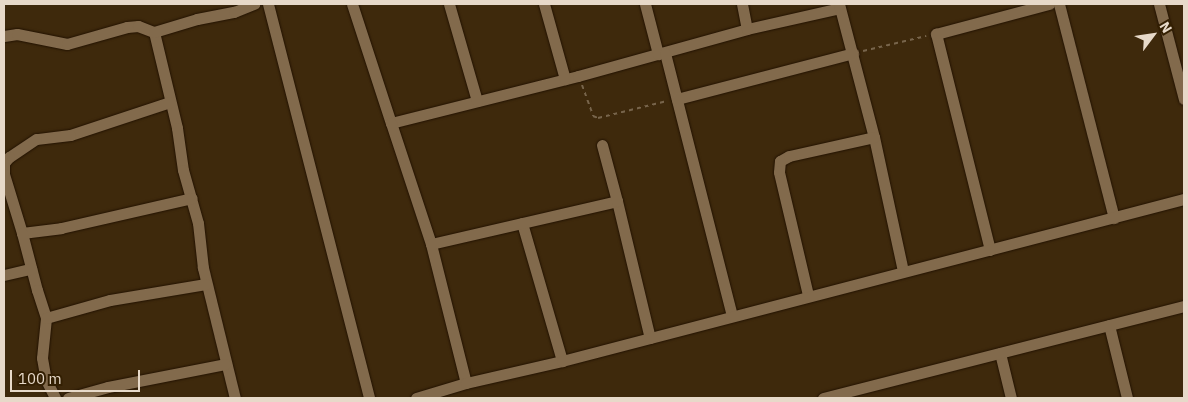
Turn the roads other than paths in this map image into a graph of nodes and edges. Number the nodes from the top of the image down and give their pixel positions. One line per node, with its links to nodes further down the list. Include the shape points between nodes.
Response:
1 (254, 4): 13 (street)
2 (268, 4): 52 (street)
3 (352, 4): 22 (street)
4 (450, 4): 21 (street)
5 (544, 4): 17 (street)
6 (645, 4): 15 (street)
7 (742, 4): 12 (street)
8 (1049, 4): 33 (street, via 936,34)
9 (1059, 4): 29 (street)
10 (1159, 4): 19 (street)
11 (840, 6): 12 (street); 16 (street)
12 (747, 29): 15 (street)
13 (154, 32): 14 (street, via 138,26 127,27 67,44 17,34); 20 (street)
14 (4, 36)
15 (661, 53): 17 (street); 18 (street)
16 (853, 53): 18 (street); 23 (street)
17 (565, 79): 21 (street)
18 (677, 99): 40 (street)
19 (1184, 99)
20 (170, 102): 25 (street, via 70,135 36,139); 26 (street, via 183,170)
21 (477, 102): 22 (street)
22 (391, 124): 32 (street)
23 (874, 137): 35 (street); 38 (street, via 789,156 780,161 779,172)
24 (602, 145): 28 (street)
25 (6, 157): 31 (street, via 4,174)
26 (192, 198): 31 (street, via 61,228); 37 (street)
27 (1184, 199): 29 (street)
28 (617, 201): 30 (street); 43 (street)
29 (1114, 218): 33 (street)
30 (522, 223): 32 (street); 45 (street)
31 (22, 233): 34 (street)
32 (431, 244): 47 (street)
33 (990, 250): 35 (street)
34 (31, 269): 36 (street); 41 (street)
35 (903, 271): 38 (street)
36 (4, 275)
37 (206, 284): 41 (street, via 128,296); 46 (street)
38 (808, 295): 40 (street)
39 (1184, 306): 42 (street)
40 (732, 316): 43 (street)
41 (46, 318): 49 (street, via 42,358 46,380)
42 (1109, 325): 44 (street); 56 (street)
43 (650, 338): 45 (street)
44 (1000, 353): 48 (street); 55 (street)
45 (562, 361): 47 (street)
46 (225, 364): 50 (street, via 108,386); 51 (street)
47 (466, 384): 53 (street)
48 (838, 396): 54 (street)
49 (55, 398)
50 (68, 398)
51 (235, 398)
52 (369, 398)
53 (416, 398)
54 (823, 398)
55 (1010, 398)
56 (1127, 398)

